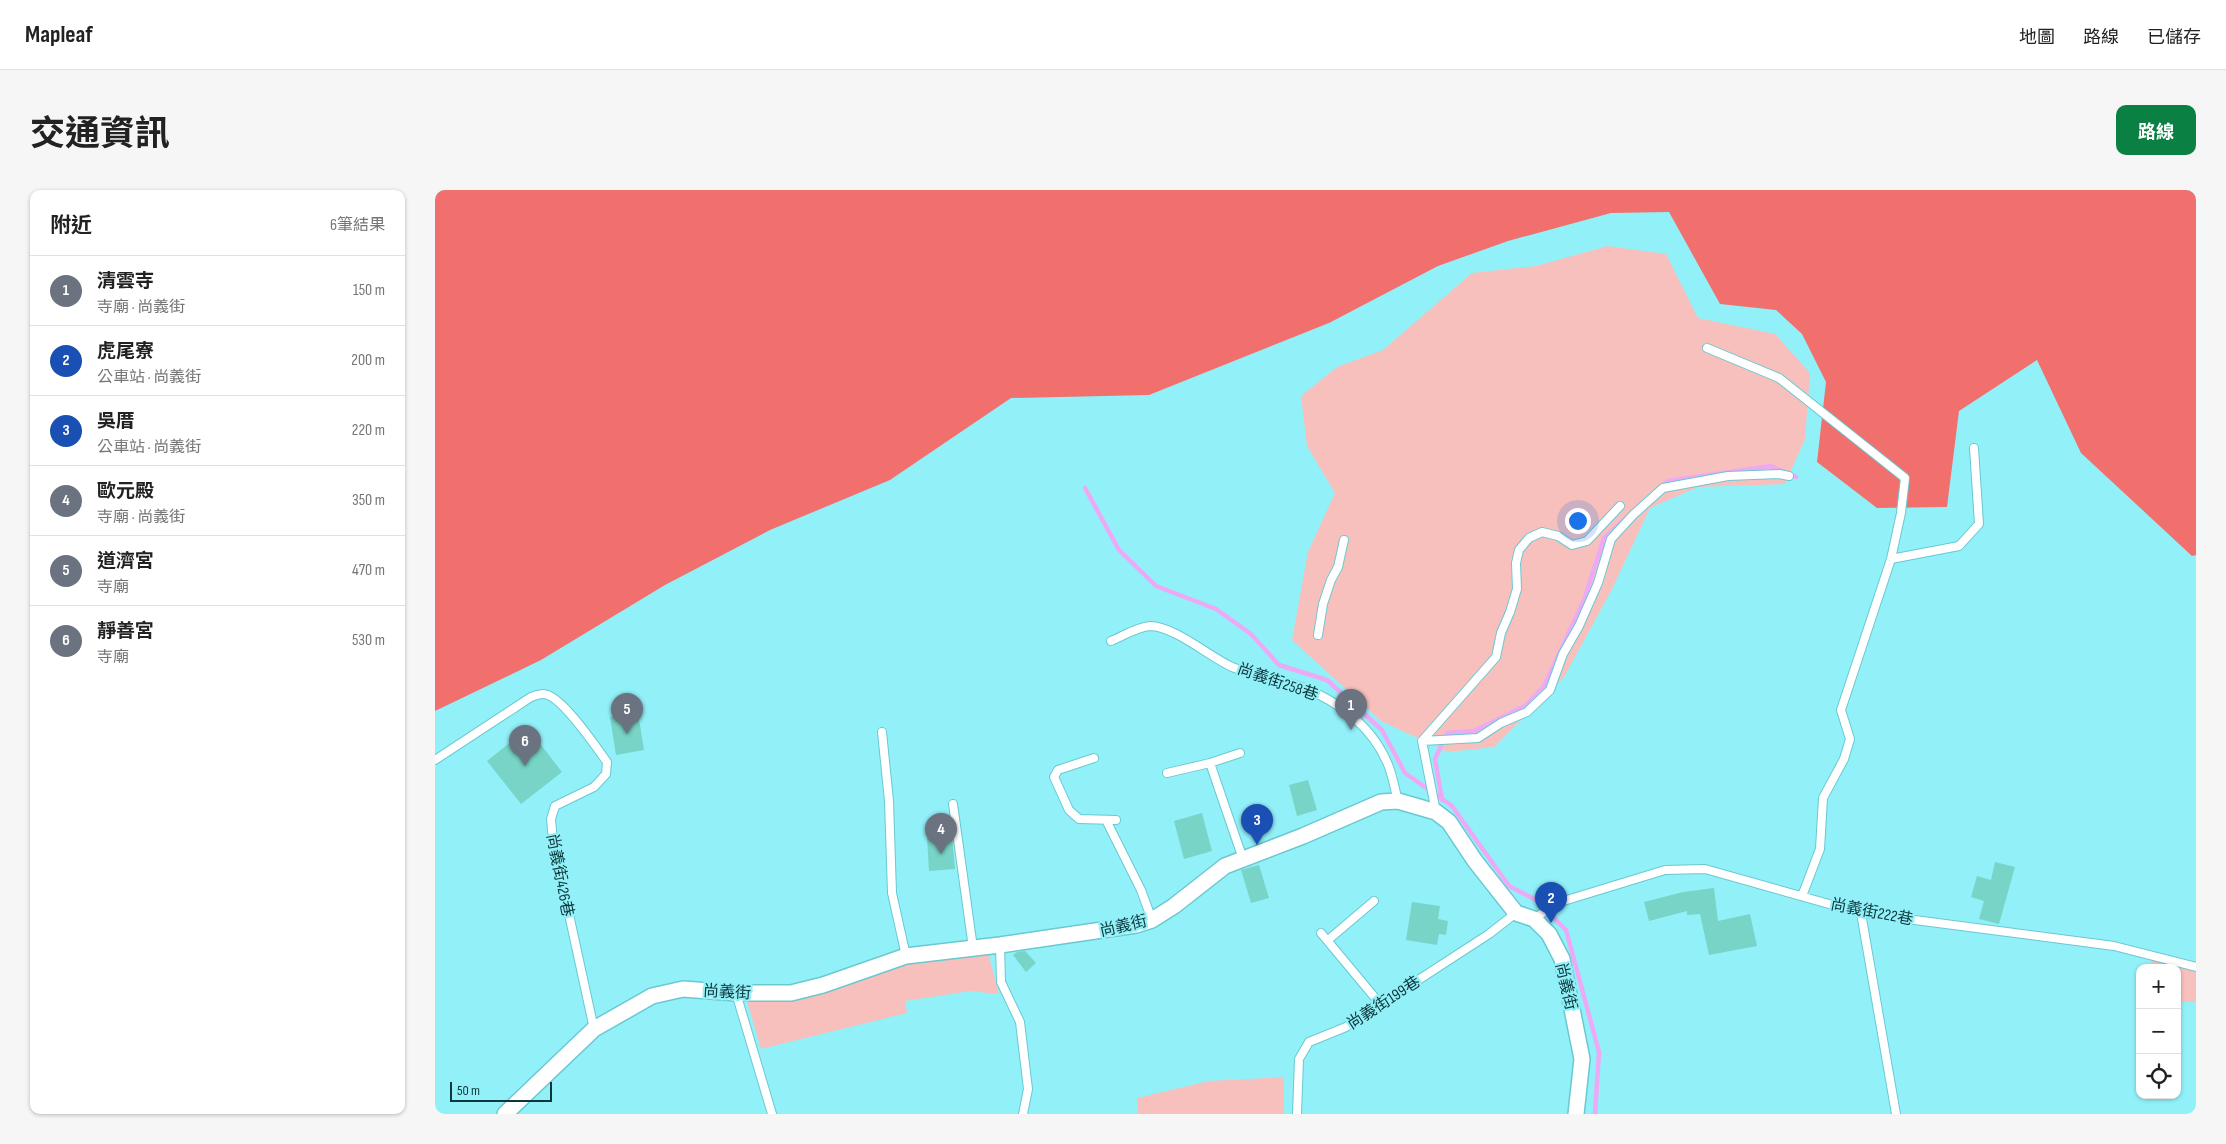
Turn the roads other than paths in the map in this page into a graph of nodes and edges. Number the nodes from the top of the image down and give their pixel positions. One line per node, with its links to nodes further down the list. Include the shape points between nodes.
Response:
1 (1707, 348): 6 (lane, via 1779,378 1905,478)
2 (1974, 448): 6 (lane, via 1979,524 1959,546)
3 (1789, 476): 10 (lane, via 1729,476 1663,488 1611,539 1598,583 1563,654 1550,690 1527,712 1501,722 1478,738)
4 (1620, 506): 10 (lane, via 1587,542 1572,544 1543,532 1529,538 1519,550 1517,589 1495,657)
5 (1343, 540): 7 (lane, via 1338,567 1323,604)
6 (1891, 559): 22 (lane, via 1841,710 1850,739 1844,759 1823,798 1820,849)
7 (1318, 635)
8 (1111, 641): 16 (lane, 尚義街258巷, via 1151,626 1186,640 1232,666 1301,687 1333,701 1358,720 1378,744 1389,767)
9 (882, 732): 32 (lane, via 889,801 892,893)
10 (1422, 741): 18 (lane)
11 (1240, 753): 14 (lane)
12 (1094, 758): 19 (lane, via 1058,770 1054,777 1069,810 1079,820)
13 (435, 760): 36 (lane, 尚義街426巷, via 531,697 543,693 552,696 566,709 607,762 606,774 594,786 555,806 551,819)
14 (1210, 763): 15 (lane); 21 (lane)
15 (1167, 774)
16 (1398, 801): 18 (street, 尚義街); 21 (street, 尚義街, via 1381,802)
17 (953, 804): 31 (lane)
18 (1435, 808): 25 (street, 尚義街, via 1449,822)
19 (1106, 820): 20 (lane); 27 (lane, via 1141,890)
20 (1116, 820)
21 (1243, 859): 27 (street, 尚義街, via 1225,866)
22 (1802, 896): 24 (lane, 尚義街222巷); 26 (lane, 尚義街222巷, via 1705,869 1665,870 1554,905)
23 (1374, 901): 29 (lane)
24 (1861, 912): 33 (lane, 尚義街222巷, via 2114,946); 42 (lane)
25 (1516, 913): 26 (street, 尚義街); 35 (lane, 尚義街199巷)
26 (1534, 919): 41 (street, 尚義街, via 1549,934 1562,959 1582,1058)
27 (1151, 920): 30 (street, 尚義街, via 1117,929)
28 (1321, 933): 29 (lane)
29 (1327, 940): 35 (lane)
30 (1000, 946): 31 (street, 尚義街); 39 (lane, via 1001,982 1020,1022 1028,1089)
31 (973, 948): 32 (street, 尚義街)
32 (906, 956): 34 (street, 尚義街, via 791,993)
33 (2196, 967)
34 (736, 993): 36 (street, 尚義街, via 683,989 652,996); 38 (lane)
35 (1381, 1005): 40 (lane, 尚義街199巷, via 1346,1027 1309,1042 1299,1059)
36 (594, 1029): 37 (street, 尚義街)
37 (505, 1114)
38 (772, 1114)
39 (1023, 1114)
40 (1297, 1114)
41 (1575, 1114)
42 (1896, 1114)

